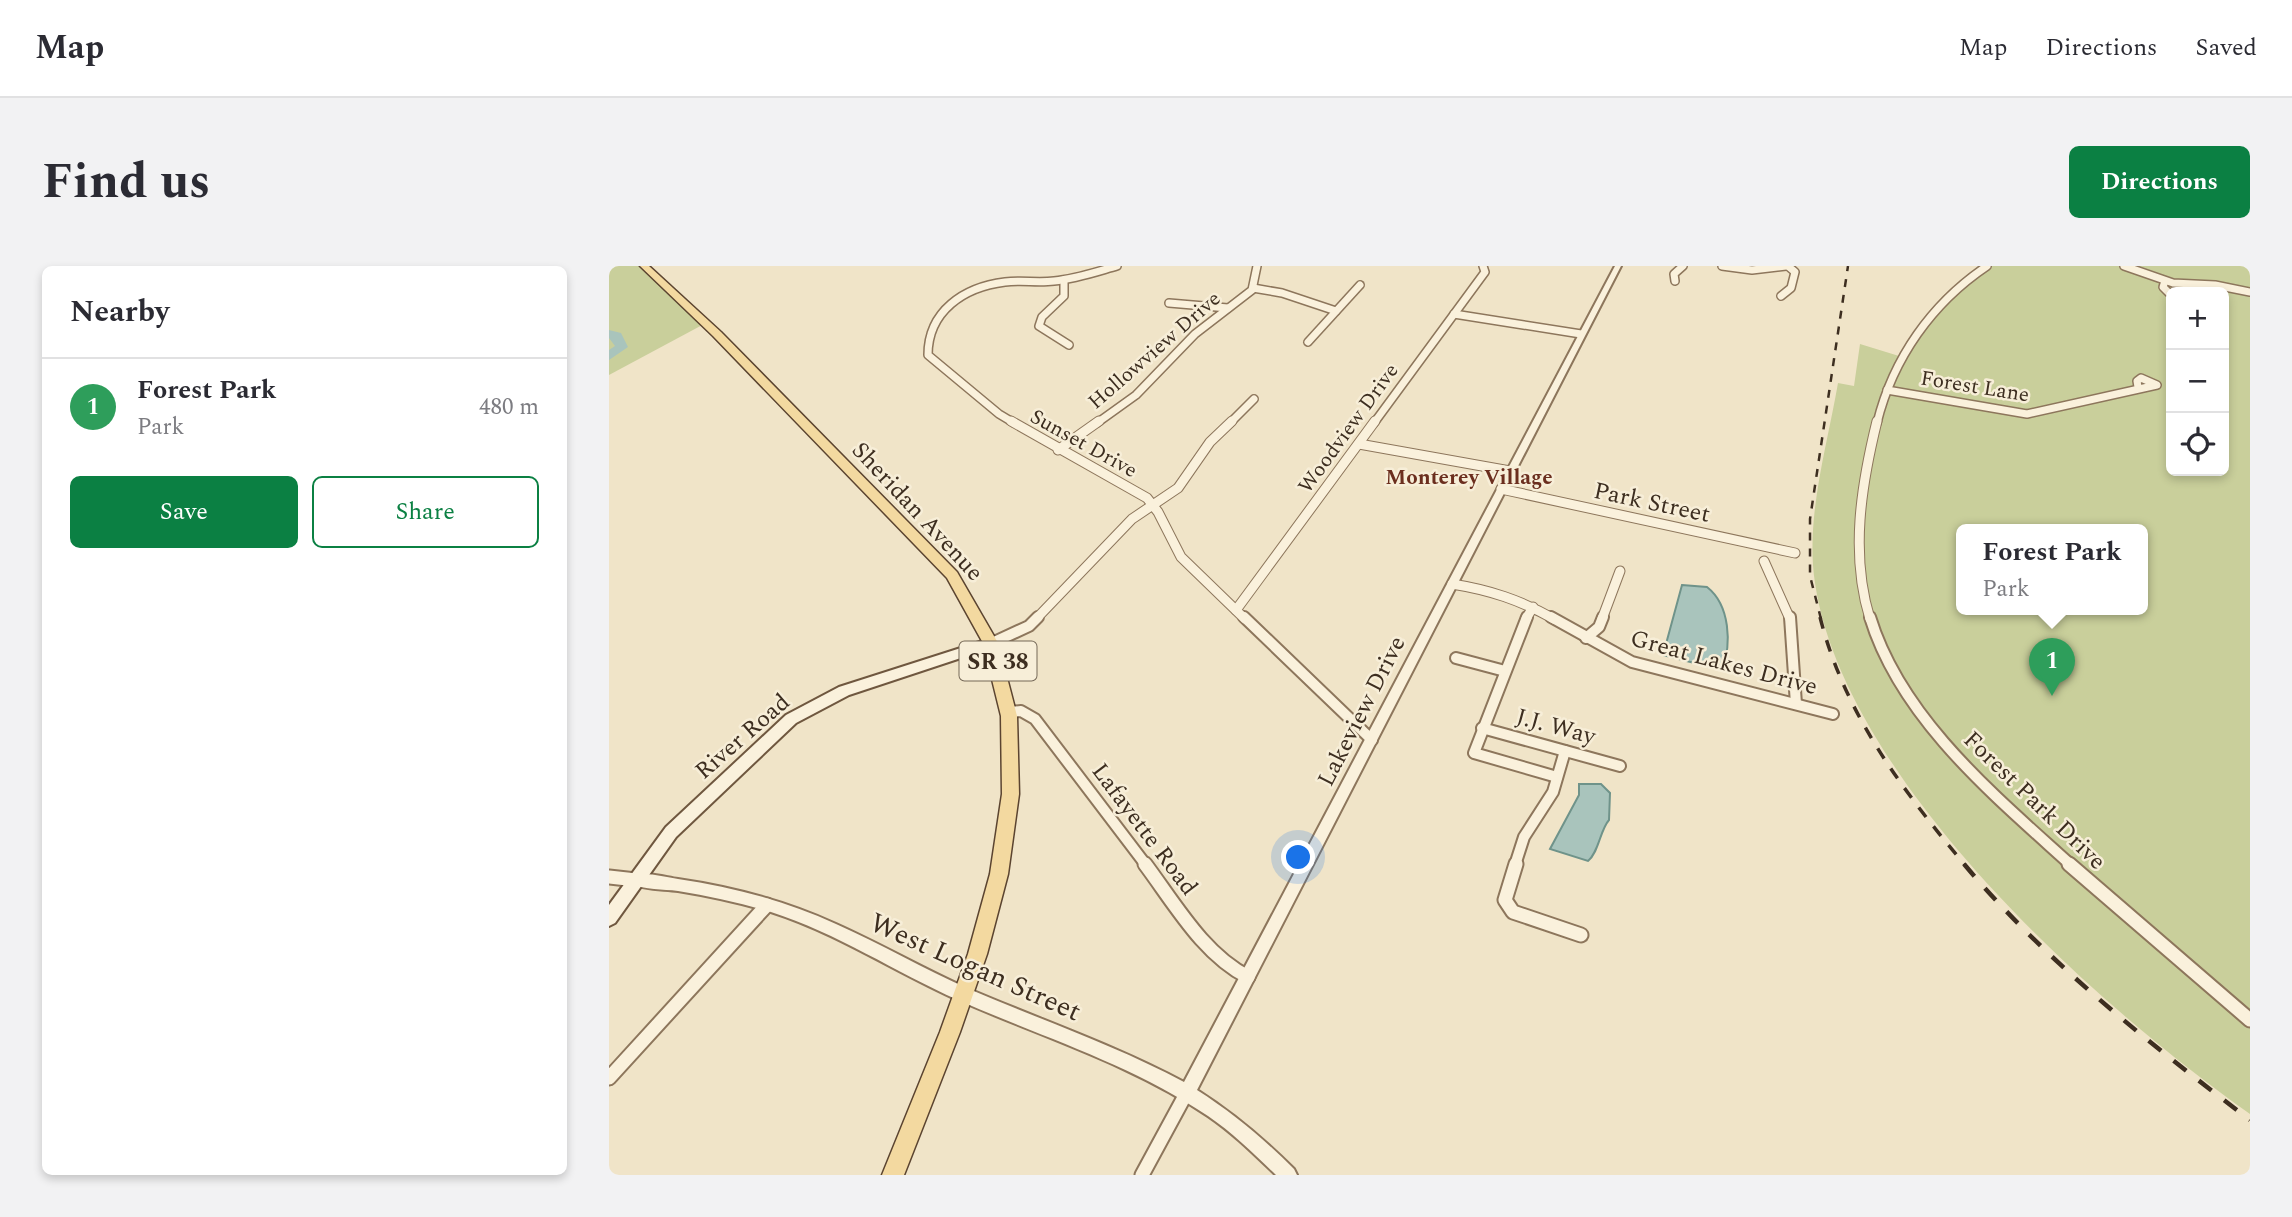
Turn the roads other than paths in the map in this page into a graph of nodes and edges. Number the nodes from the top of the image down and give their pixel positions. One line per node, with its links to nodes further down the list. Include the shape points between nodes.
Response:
1 (644, 266): 41 (main road, Sheridan Avenue / SR 38, via 932,553 961,587)
2 (1117, 266): 11 (street, Sunset Drive)
3 (1257, 266): 15 (street, Hollowview Drive)
4 (1483, 266): 22 (street, Woodview Drive, via 1485,272)
5 (1618, 266): 23 (street, Lakeview Drive)
6 (1683, 266): 12 (street, via 1674,274)
7 (1721, 266): 8 (street, via 1752,270)
8 (1787, 266): 18 (street, via 1795,272 1791,288)
9 (1987, 266): 27 (street, Forest Park Drive, via 1937,310)
10 (2124, 266): 13 (street)
11 (1064, 280): 25 (street, via 1064,296 1039,326); 30 (street, Sunset Drive, via 1006,282 966,293 935,317 926,345 931,360 970,393)
12 (1675, 281)
13 (2165, 281): 16 (street); 17 (street)
14 (1360, 285): 21 (street)
15 (1253, 288): 20 (street, Hollowview Drive); 21 (street)
16 (2166, 290)
17 (2250, 292)
18 (1781, 296)
19 (1169, 303): 20 (street)
20 (1228, 308): 30 (street, Hollowview Drive, via 1189,339 1136,395)
21 (1336, 311): 24 (street)
22 (1454, 314): 23 (street); 29 (street, Woodview Drive)
23 (1581, 334): 31 (street, Lakeview Drive)
24 (1308, 342)
25 (1069, 345)
26 (2138, 387): 27 (street, Forest Lane, via 2027,414)
27 (1887, 390): 59 (street, Forest Park Drive, via 1870,453 1859,561 1869,615 1890,661 1973,773 2109,901)
28 (1254, 399): 33 (street, via 1204,449 1184,481)
29 (1359, 444): 31 (street); 39 (street, Woodview Drive)
30 (1058, 450): 33 (street, Sunset Drive)
31 (1510, 471): 32 (street, Lakeview Drive)
32 (1501, 489): 34 (street, Park Street); 37 (street, Lakeview Drive)
33 (1153, 504): 39 (street, Sunset Drive, via 1181,557); 41 (street, via 1114,536 1029,626)
34 (1795, 553)
35 (1764, 561): 44 (street, via 1790,617)
36 (1620, 570): 40 (street, via 1599,627)
37 (1452, 584): 38 (street, Great Lakes Drive, via 1493,591); 48 (street, Lakeview Drive)
38 (1533, 607): 40 (street, Great Lakes Drive); 43 (street)
39 (1235, 610): 48 (street, Sunset Drive)
40 (1587, 638): 44 (street, Great Lakes Drive, via 1632,662)
41 (992, 643): 45 (main road, Sheridan Avenue / SR 38); 53 (main road, River Road, via 844,691 791,719 691,811)
42 (1456, 658): 43 (street)
43 (1505, 671): 47 (street)
44 (1796, 704): 46 (street, Great Lakes Drive)
45 (1009, 712): 57 (street, Lafayette Road, via 1021,711 1035,719 1208,947 1226,966); 58 (main road, Sheridan Avenue / SR 38, via 1011,775 1002,856 988,919)
46 (1833, 714)
47 (1482, 728): 49 (street, J.J. Way); 51 (street, J.J. Way, via 1474,753)
48 (1372, 740): 57 (street, Lakeview Drive)
49 (1565, 751): 50 (street, J.J. Way); 51 (street)
50 (1619, 766)
51 (1557, 777): 56 (street, via 1548,803 1524,837 1505,900 1513,912)
52 (609, 877): 53 (street, West Logan Street)
53 (636, 880): 54 (street, West Logan Street, via 722,892); 55 (main road, River Road)
54 (767, 905): 58 (street, West Logan Street, via 834,930); 60 (street)
55 (609, 918)
56 (1581, 936)
57 (1248, 977): 61 (street, Lakeview Drive)
58 (962, 993): 61 (street, West Logan Street, via 1153,1072); 62 (main road, Sheridan Avenue / SR 38)
59 (2250, 1020)
60 (609, 1078)
61 (1187, 1092): 63 (street, Lakeview Drive); 64 (street, West Logan Street, via 1243,1132)
62 (893, 1175)
63 (1142, 1175)
64 (1288, 1175)

